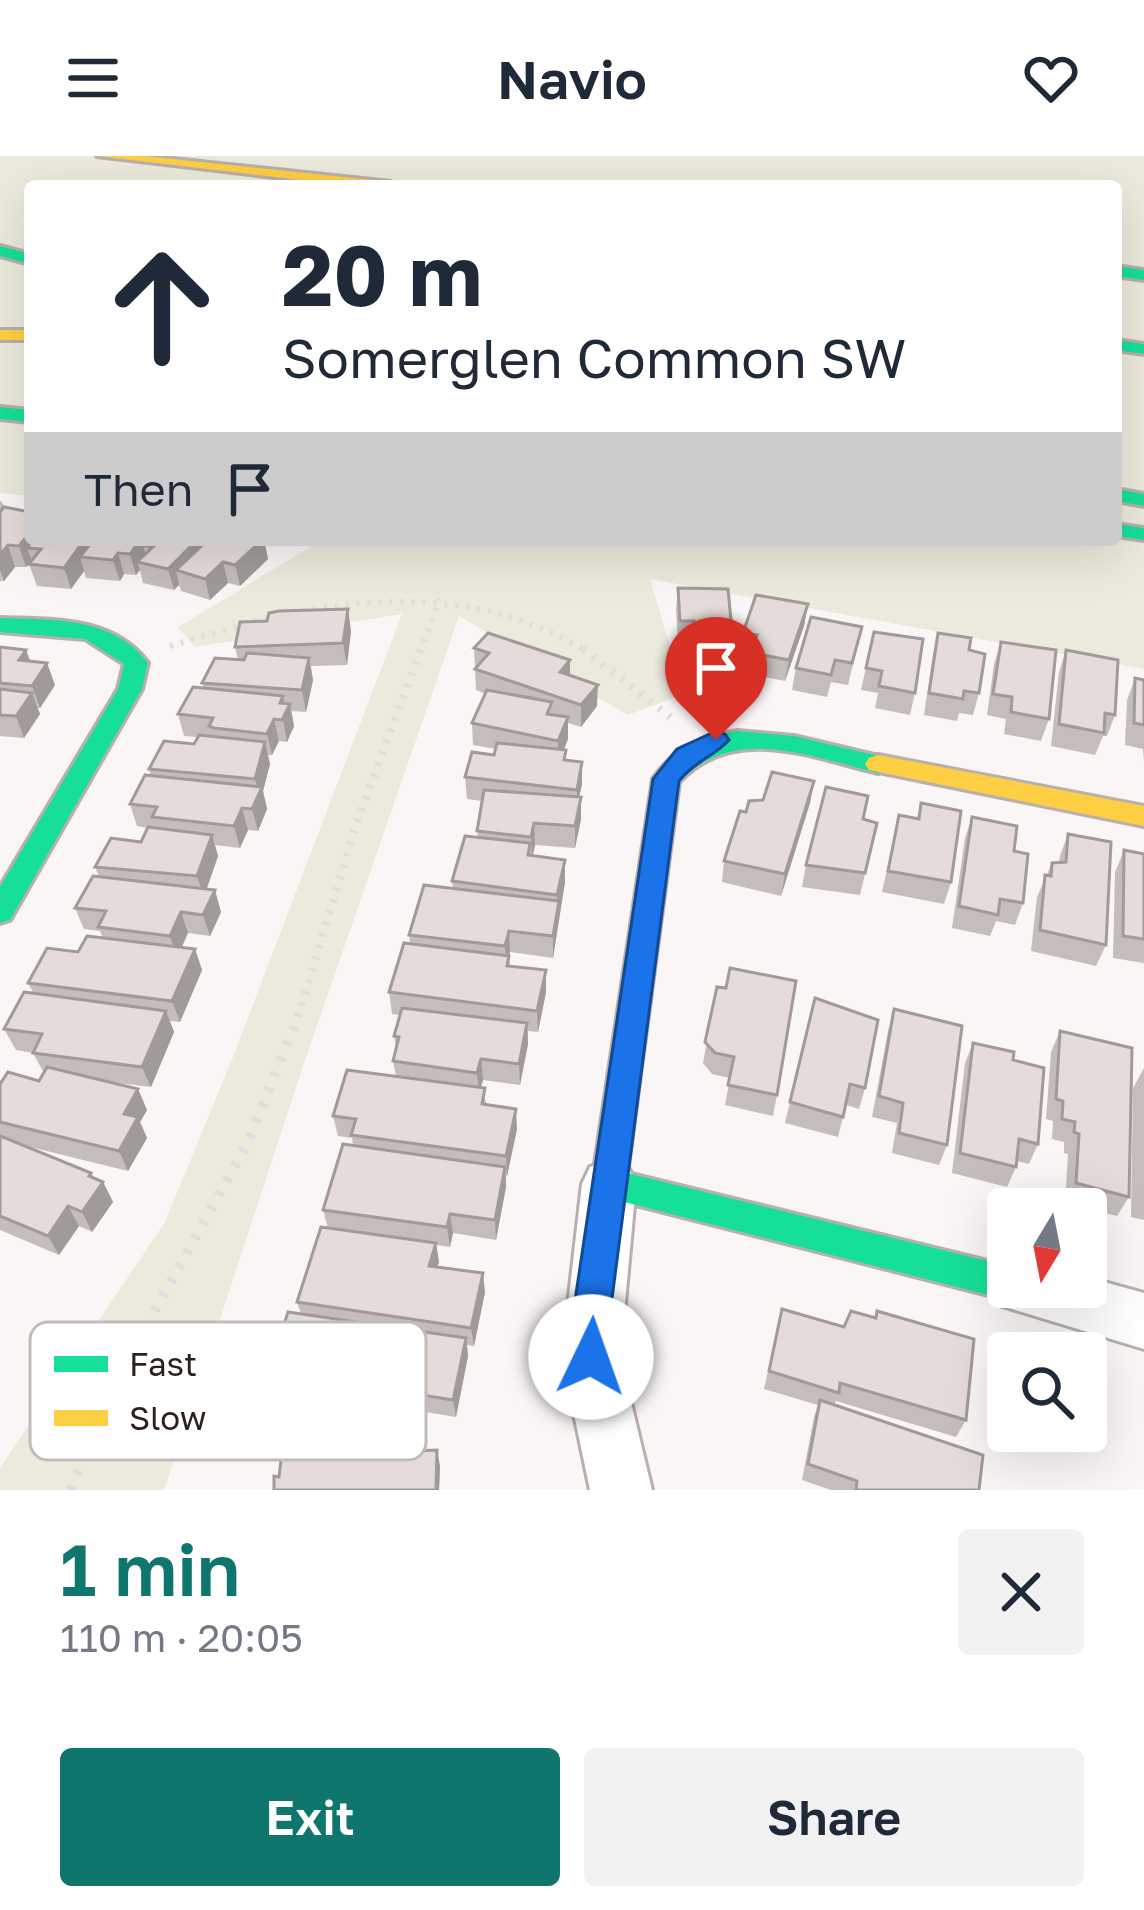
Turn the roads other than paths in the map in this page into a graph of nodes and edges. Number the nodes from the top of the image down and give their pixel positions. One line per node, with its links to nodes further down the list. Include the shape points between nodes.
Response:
1 (104, 156): 2 (main road)
2 (334, 180)
3 (0, 625): 5 (main road, via 104,637 131,653 135,676)
4 (1144, 816): 6 (main road, via 766,740 700,744 666,779)
5 (0, 912)
6 (610, 1184): 7 (main road); 10 (street, via 591,1357)
7 (987, 1278)
8 (1097, 1308): 9 (street)
9 (1144, 1321)
10 (620, 1490)

